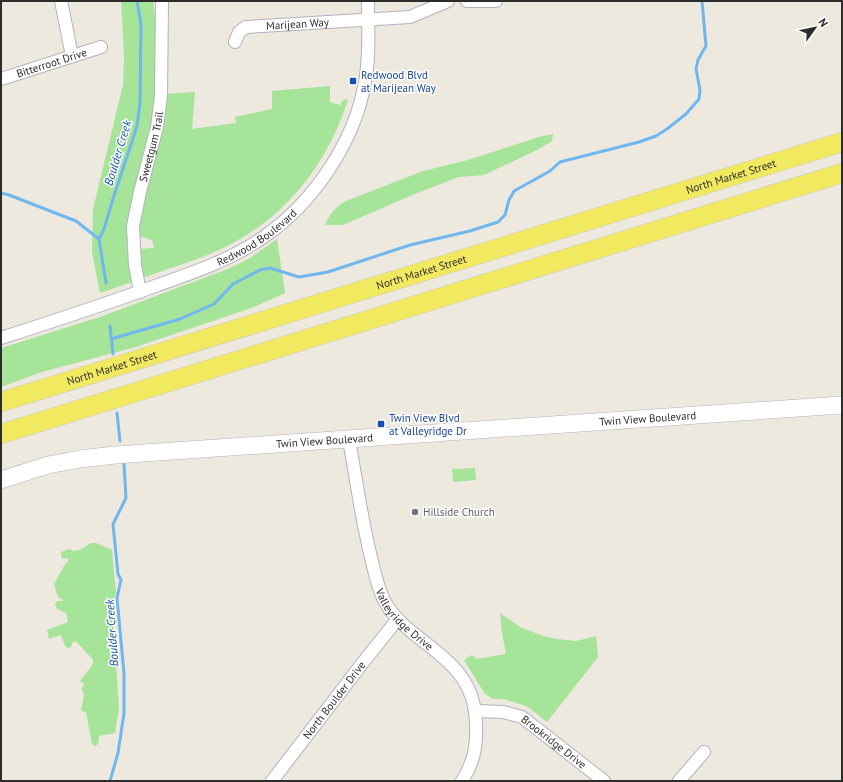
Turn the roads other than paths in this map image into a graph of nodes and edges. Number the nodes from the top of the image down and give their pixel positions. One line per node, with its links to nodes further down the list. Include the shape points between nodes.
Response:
1 (61, 1): 10 (street)
2 (162, 1): 14 (street, Sweetgum Trail, via 161,96 157,126 133,226 135,265)
3 (368, 1): 7 (street, Redwood Boulevard)
4 (448, 1): 7 (street, via 410,17)
5 (467, 1): 6 (street)
6 (496, 1)
7 (368, 20): 8 (street, Marijean Way, via 246,27 239,32); 14 (street, Redwood Boulevard, via 367,69 364,91 355,118 329,170 302,204 281,224 249,247 221,261)
8 (235, 42)
9 (101, 47): 10 (street, Bitterroot Drive)
10 (72, 56): 11 (street, Bitterroot Drive)
11 (1, 78)
12 (842, 142): 16 (main road, North Market Street)
13 (842, 173): 18 (main road)
14 (140, 292): 15 (street, Redwood Boulevard)
15 (1, 338)
16 (1, 402)
17 (842, 405): 19 (street, Twin View Boulevard)
18 (1, 434)
19 (349, 440): 20 (street, Twin View Boulevard, via 80,459 48,465); 21 (street, Valleyridge Drive, via 377,586)
20 (1, 480)
21 (397, 620): 22 (street, Valleyridge Drive, via 454,667 466,684); 24 (street, North Boulder Drive)
22 (476, 711): 25 (street, Valleyridge Drive, via 476,747); 26 (street, Brookridge Drive, via 503,712 522,717)
23 (704, 752): 27 (street)
24 (272, 781)
25 (462, 781)
26 (604, 781)
27 (679, 781)

